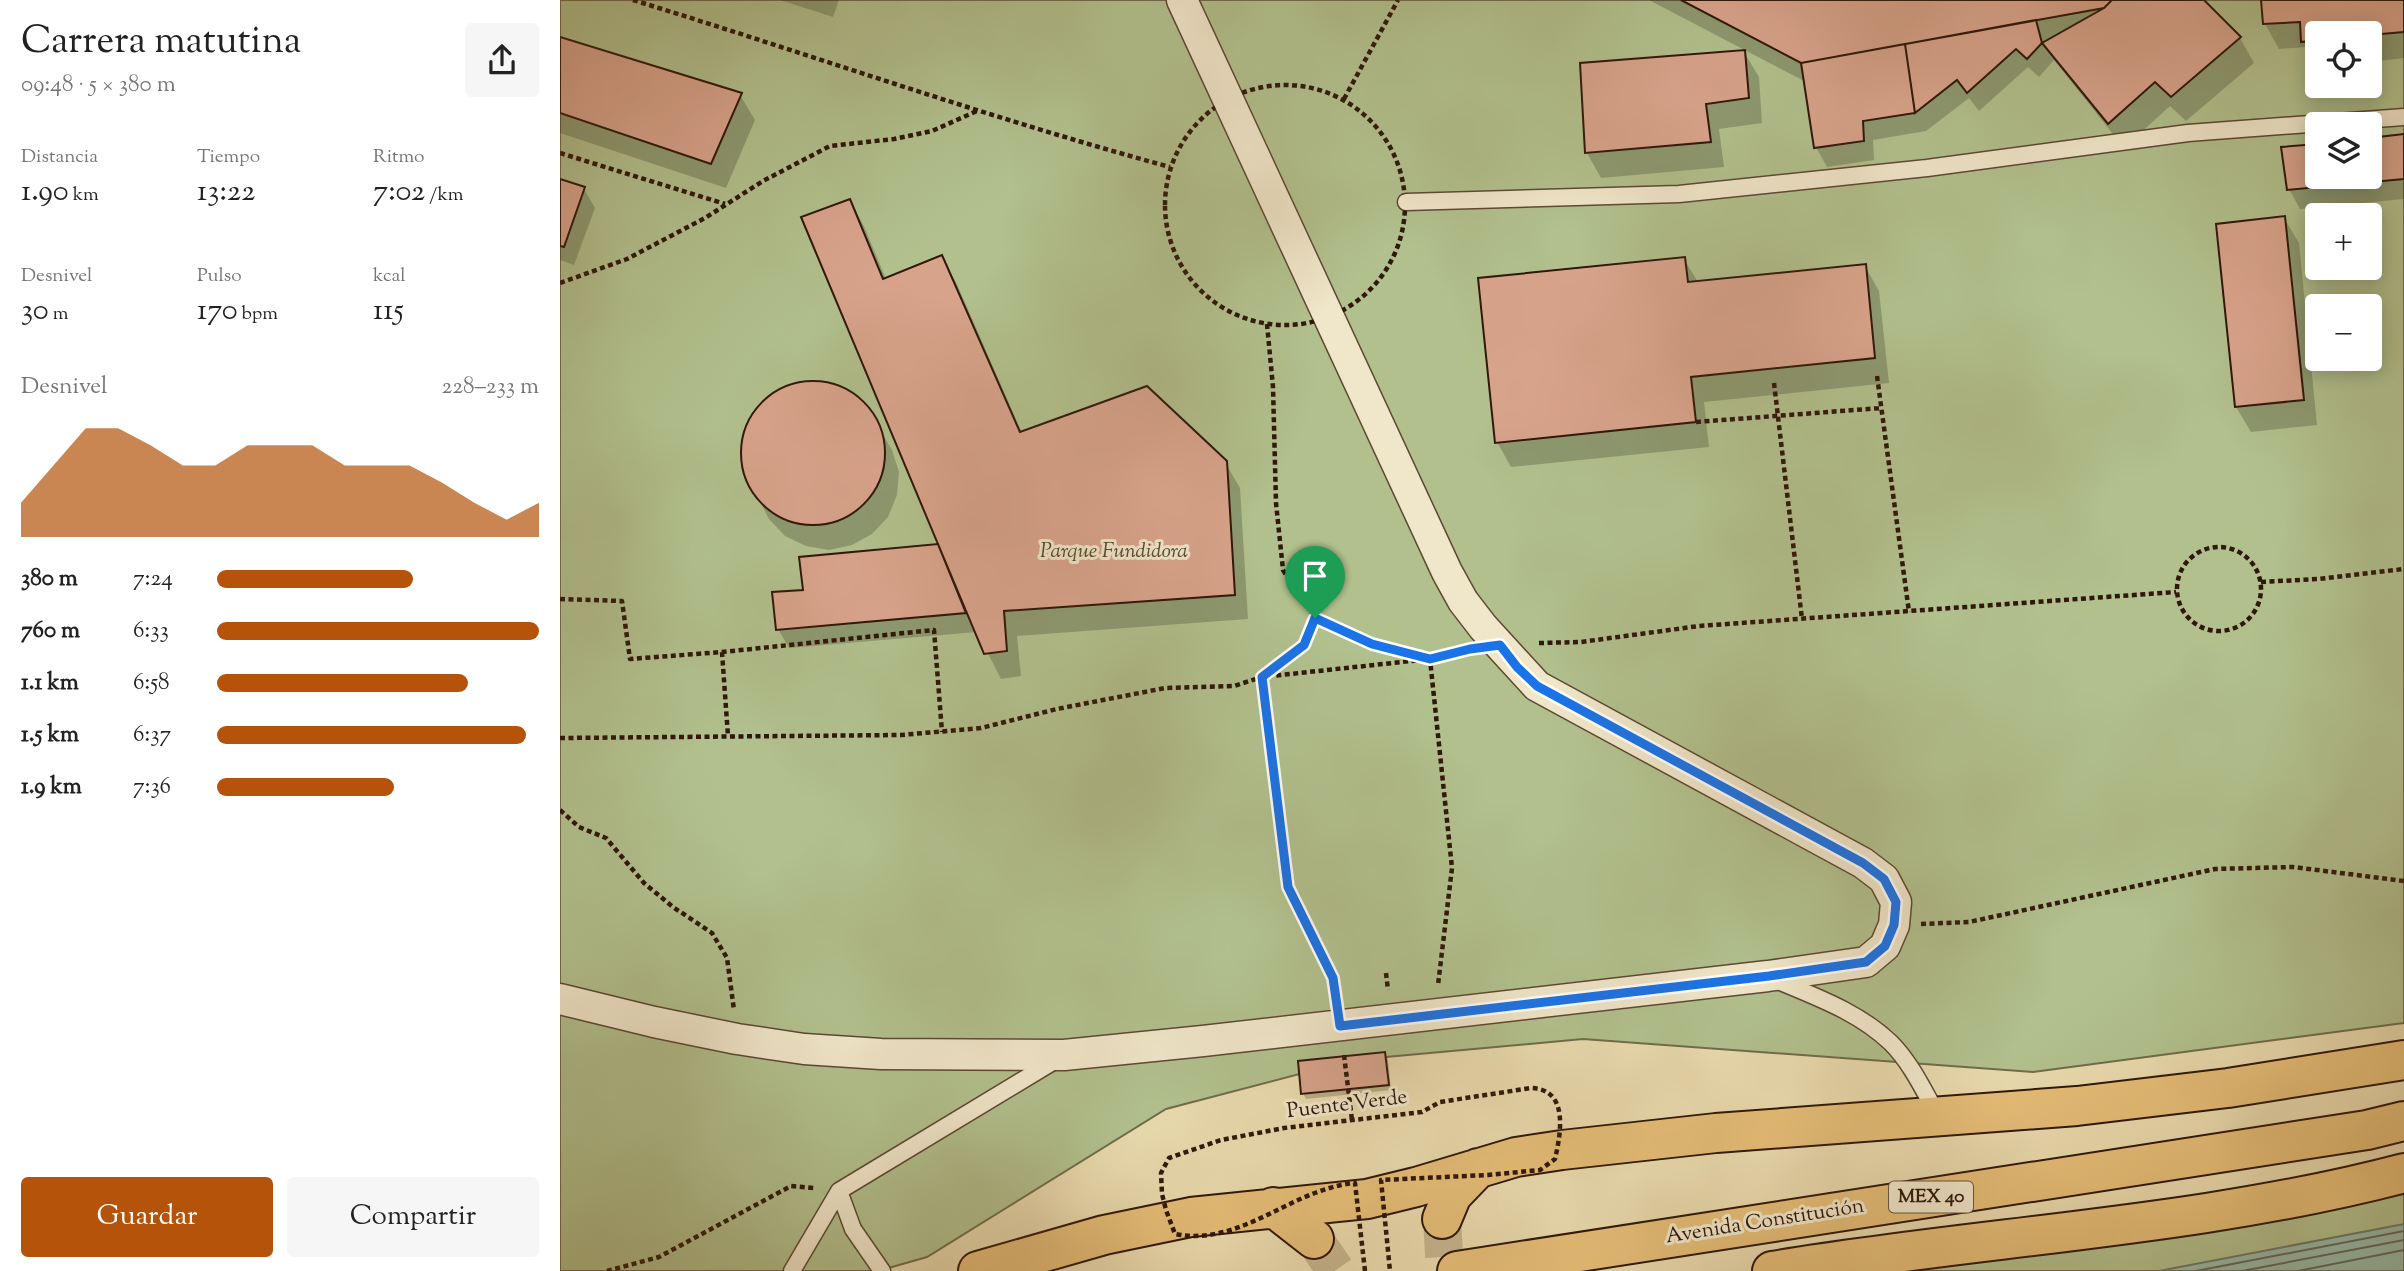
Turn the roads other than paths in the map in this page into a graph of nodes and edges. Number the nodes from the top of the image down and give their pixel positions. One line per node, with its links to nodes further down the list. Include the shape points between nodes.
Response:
1 (1182, 0): 4 (street, via 1447,572 1483,628 1537,686 1863,863 1884,879 1896,902 1894,925 1885,946 1866,962)
2 (2404, 117): 3 (lane, via 2188,133 1927,168 1679,194)
3 (1406, 202)
4 (1769, 976): 6 (street); 8 (lane, via 1855,1015 1891,1043 1914,1072)
5 (560, 999): 6 (street, via 641,1020 804,1049)
6 (1064, 1055): 12 (lane)
7 (2404, 1060): 8 (highway, via 2228,1088)
8 (1939, 1118): 10 (highway, via 1716,1133 1516,1157)
9 (2404, 1121): 16 (highway, Avenida Constitución / MEX 40)
10 (1478, 1168): 13 (highway, via 1367,1199); 14 (highway, via 1452,1195)
11 (2404, 1173): 22 (highway, MEX 40, via 2215,1211)
12 (839, 1191): 17 (lane); 18 (lane, via 853,1229)
13 (1273, 1207): 15 (highway); 19 (highway, via 1191,1217 1104,1235)
14 (1442, 1219)
15 (1314, 1239)
16 (1546, 1256): 20 (highway, Avenida Constitución / MEX 40); 21 (highway)
17 (792, 1271)
18 (882, 1271)
19 (978, 1271)
20 (1457, 1271)
21 (1498, 1271)
22 (1772, 1271)

